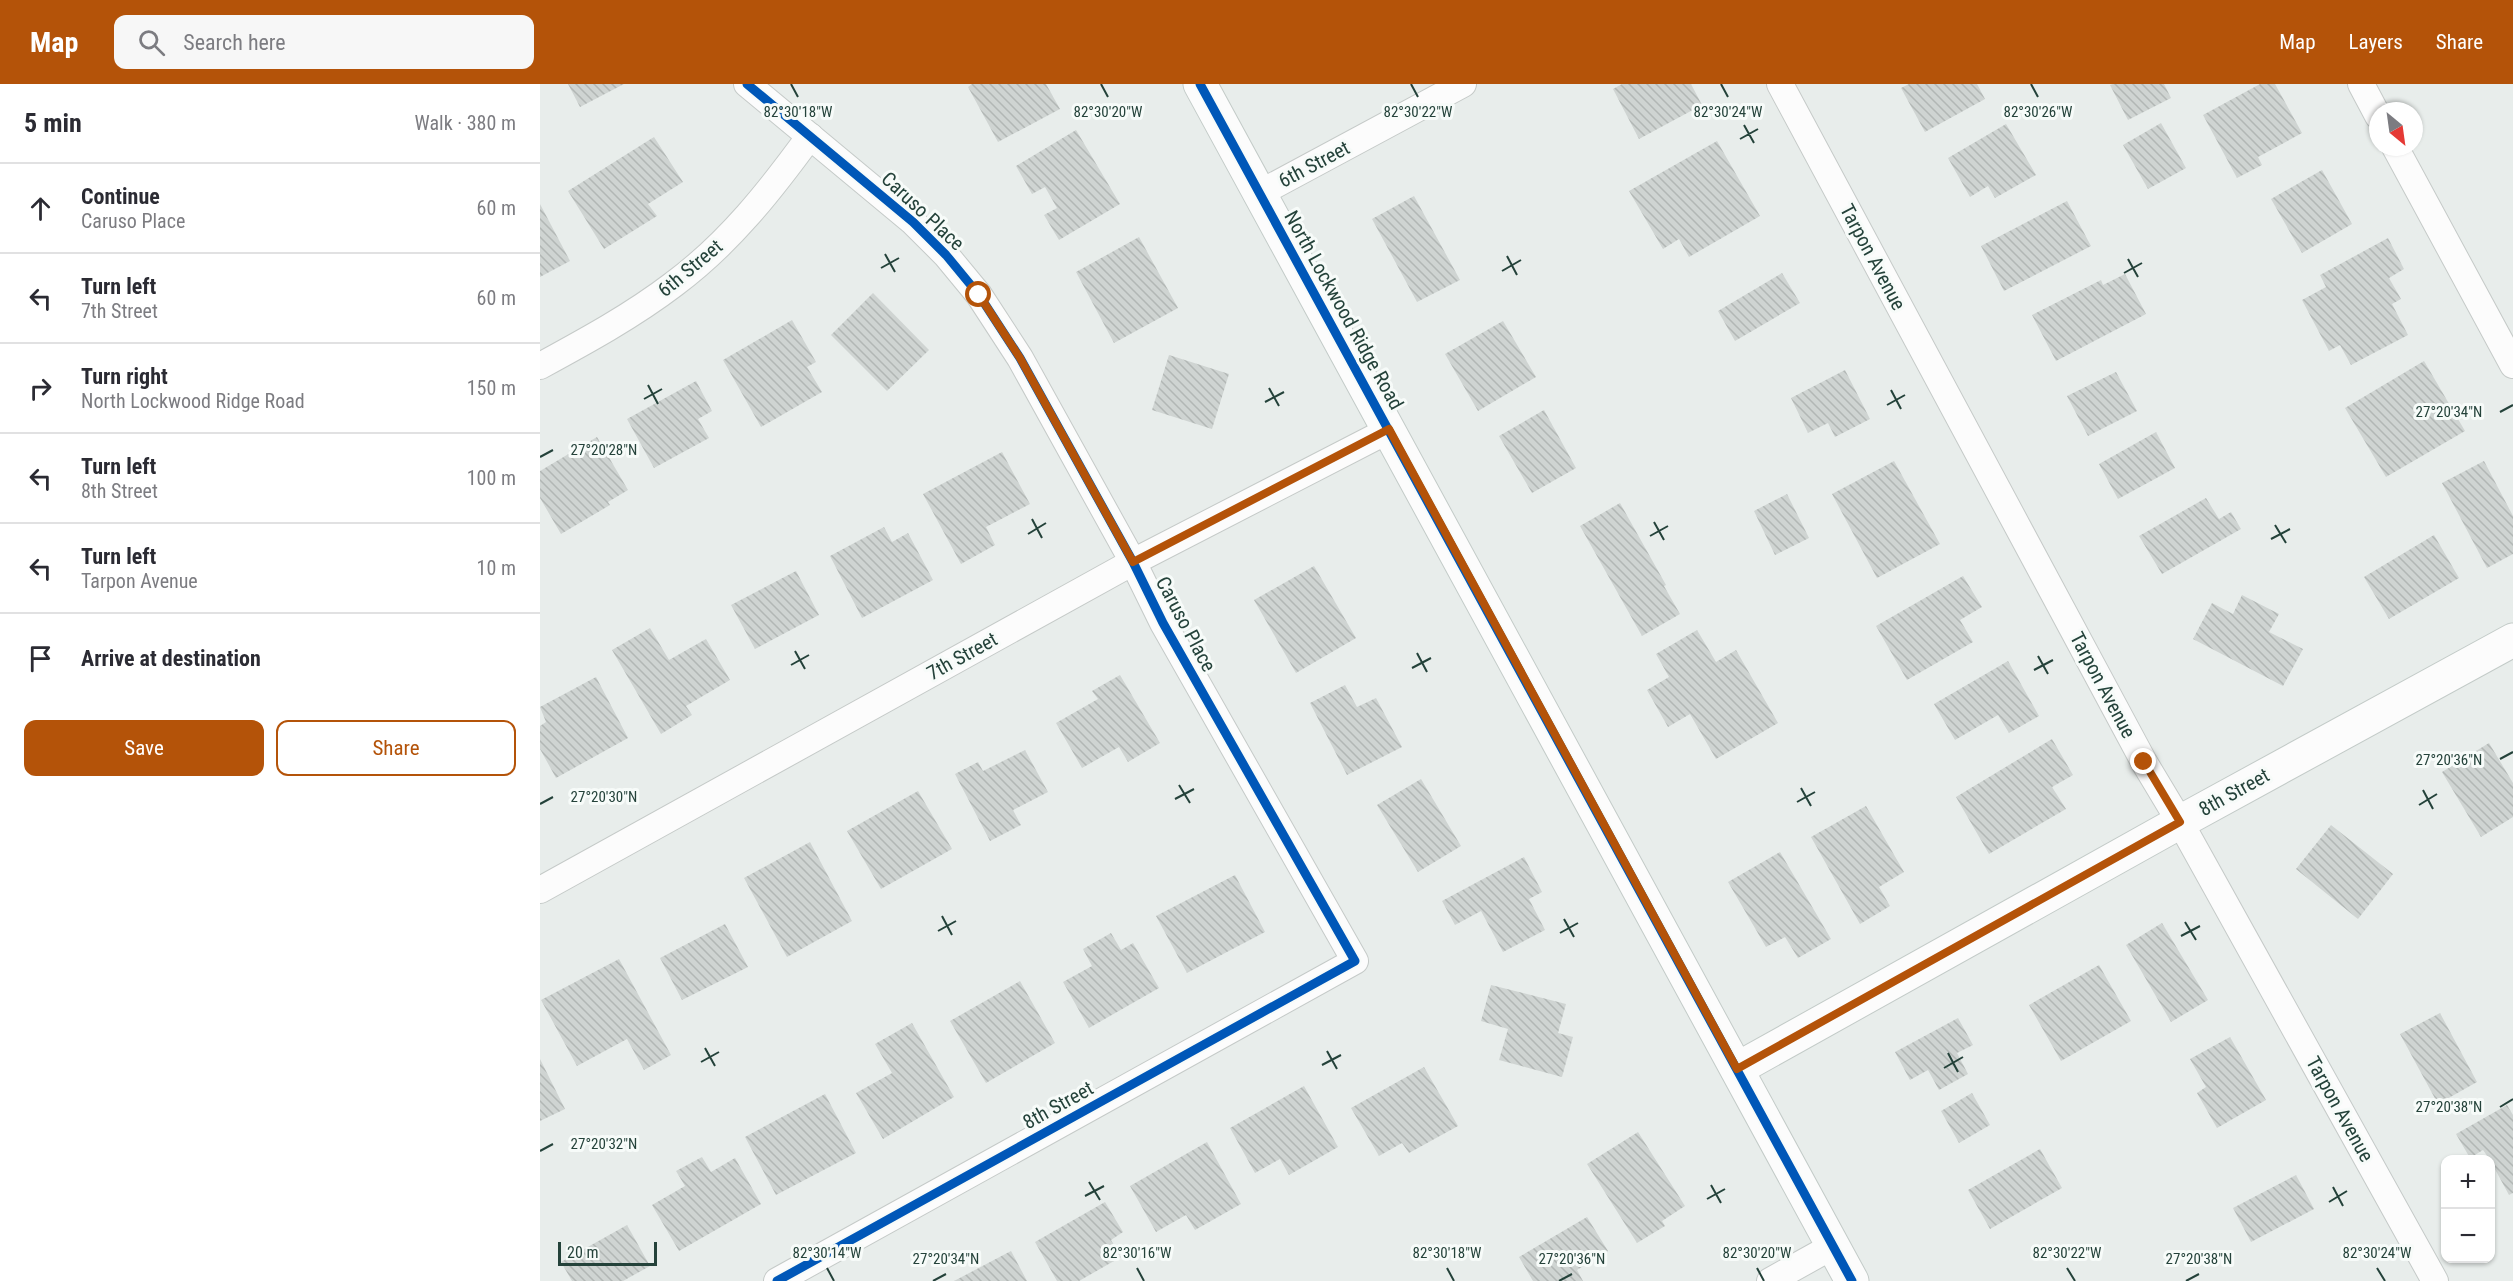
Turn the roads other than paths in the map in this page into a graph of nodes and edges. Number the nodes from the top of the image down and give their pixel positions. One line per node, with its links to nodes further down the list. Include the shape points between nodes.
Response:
1 (747, 84): 7 (street, Caruso Place)
2 (1200, 84): 9 (street, North Lockwood Ridge Road)
3 (1463, 84): 9 (street, 6th Street)
4 (1780, 84): 15 (street, Tarpon Avenue, via 2138,752)
5 (2361, 84): 6 (street)
6 (2371, 102)
7 (810, 136): 11 (street, 6th Street, via 771,190 714,250 674,284 611,327); 13 (street, Caruso Place, via 913,222 979,295 1020,358)
8 (2400, 156): 10 (street)
9 (1260, 193): 12 (street, North Lockwood Ridge Road)
10 (2513, 365)
11 (540, 366)
12 (1389, 429): 13 (street, 7th Street); 18 (street, North Lockwood Ridge Road)
13 (1133, 562): 16 (street, 7th Street); 17 (street, Caruso Place, via 1169,633)
14 (2513, 640): 15 (street, 8th Street)
15 (2180, 822): 18 (street, 8th Street); 23 (street, Tarpon Avenue)
16 (540, 890)
17 (1355, 961): 20 (street, 8th Street)
18 (1737, 1069): 19 (street, North Lockwood Ridge Road)
19 (1833, 1246): 21 (street); 22 (street, North Lockwood Ridge Road)
20 (777, 1281)
21 (1770, 1281)
22 (1852, 1281)
23 (2435, 1281)

